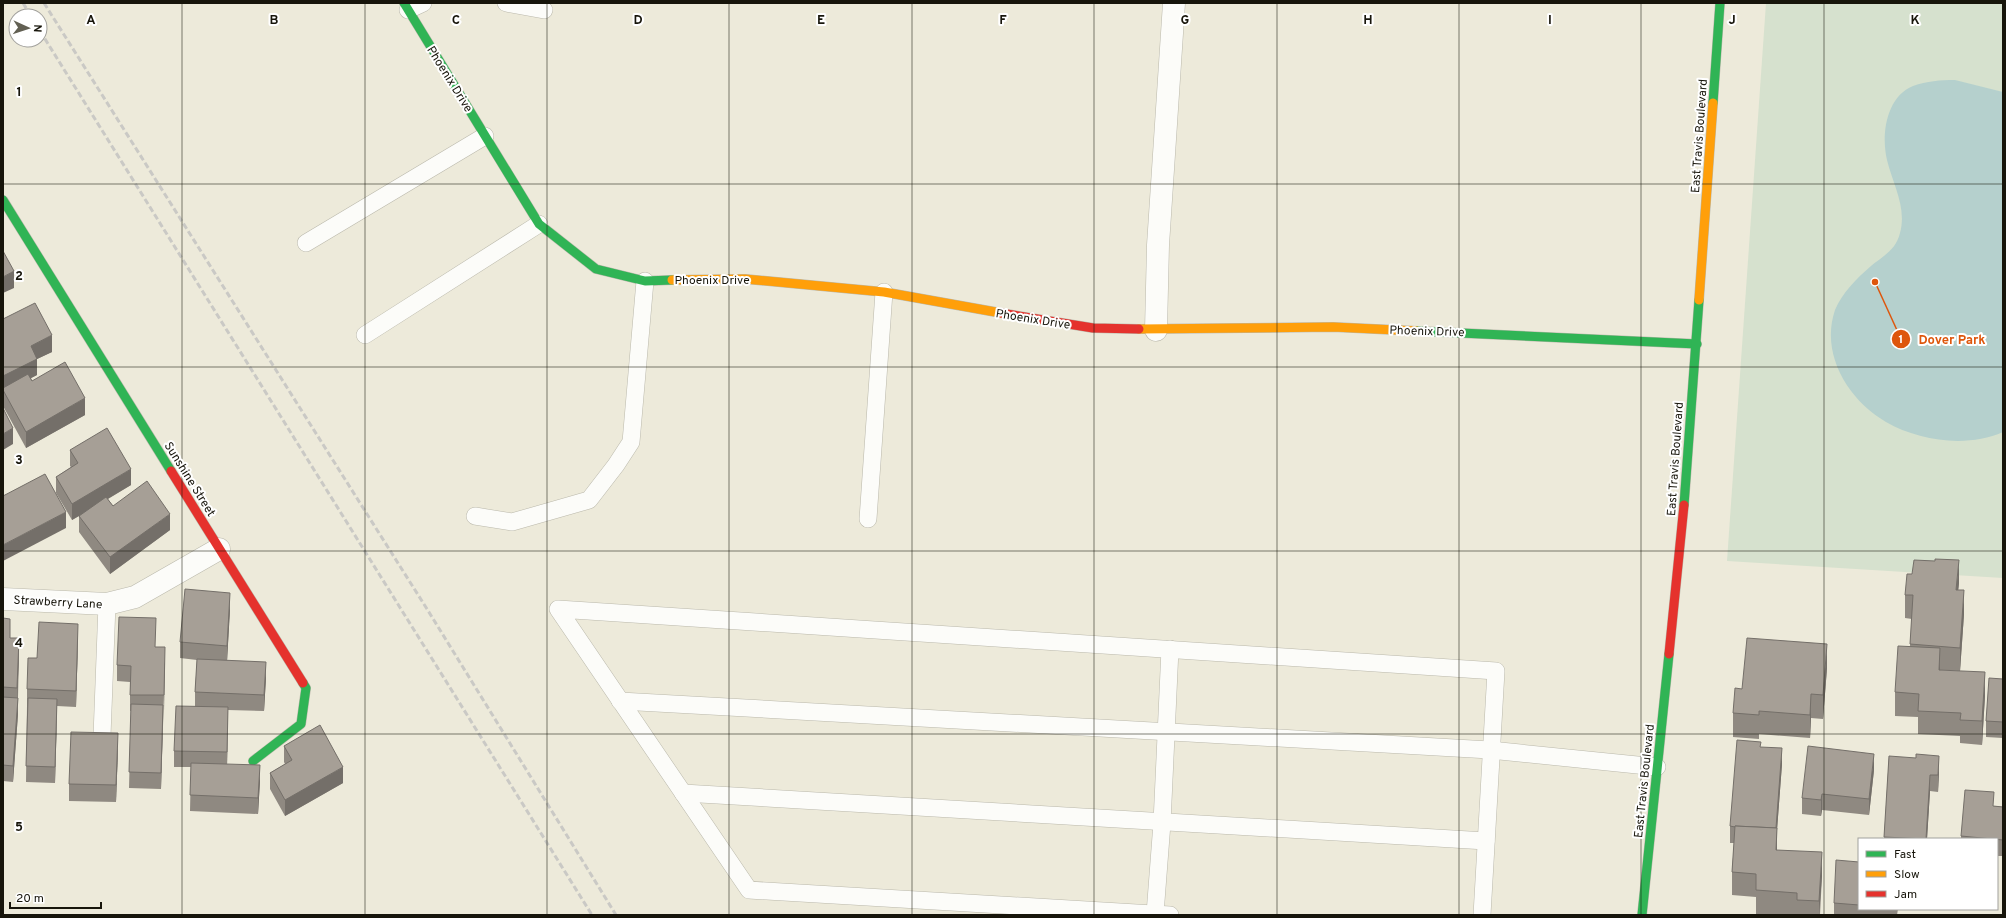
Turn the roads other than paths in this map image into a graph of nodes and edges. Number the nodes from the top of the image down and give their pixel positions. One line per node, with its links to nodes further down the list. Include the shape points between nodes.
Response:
1 (423, 3): 5 (lane)
2 (506, 3): 6 (lane)
3 (1174, 3): 13 (street, via 1158,245)
4 (1720, 3): 15 (street, East Travis Boulevard)
5 (406, 7): 7 (street, Phoenix Drive)
6 (544, 10)
7 (485, 136): 9 (street, Phoenix Drive); 10 (lane)
8 (3, 200): 18 (street, Sunshine Street)
9 (539, 224): 11 (street, Phoenix Drive, via 596,269); 14 (lane)
10 (306, 243)
11 (645, 281): 12 (street, Phoenix Drive, via 745,279); 16 (lane, via 631,442 616,465 589,500 512,522)
12 (884, 292): 13 (street, Phoenix Drive, via 1093,328); 17 (lane)
13 (1156, 330): 15 (street, Phoenix Drive, via 1333,327)
14 (365, 335)
15 (1697, 344): 27 (street, East Travis Boulevard, via 1675,608)
16 (475, 516)
17 (868, 519)
18 (219, 549): 20 (street, Strawberry Lane, via 135,597); 26 (street, Sunshine Street, via 306,688 300,724)
19 (3, 599): 20 (street, Strawberry Lane)
20 (108, 604): 24 (lane)
21 (1170, 649): 22 (lane, via 558,609); 23 (lane); 25 (lane, via 1496,671)
22 (620, 701): 23 (lane); 28 (lane)
23 (1167, 732): 25 (lane); 29 (lane)
24 (102, 736)
25 (1490, 750): 27 (lane); 30 (lane)
26 (253, 761)
27 (1657, 766): 33 (street, East Travis Boulevard)
28 (684, 794): 29 (lane); 31 (lane, via 749,890)
29 (1162, 822): 30 (lane); 31 (lane)
30 (1486, 841): 32 (lane)
31 (1163, 915)
32 (1482, 915)
33 (1642, 915)

